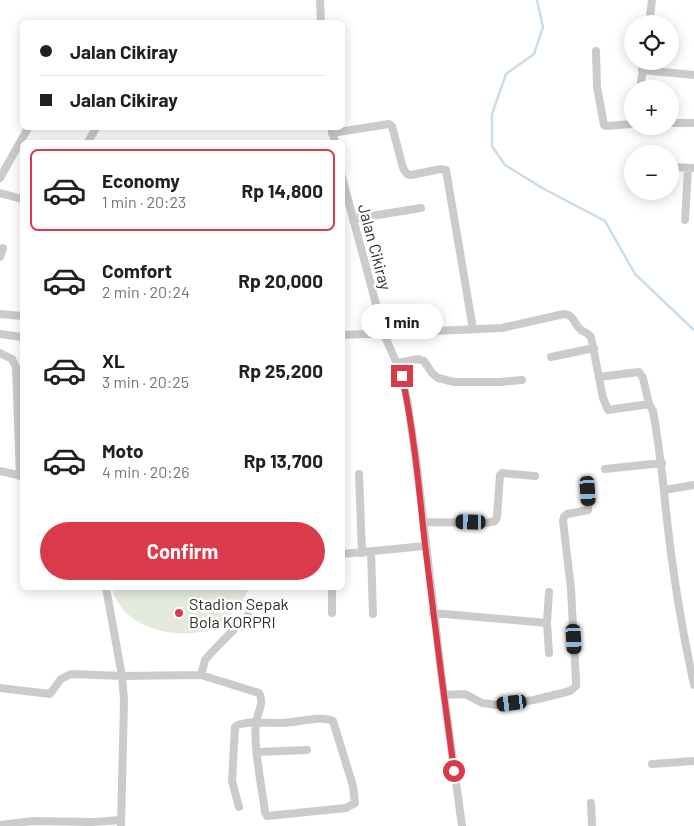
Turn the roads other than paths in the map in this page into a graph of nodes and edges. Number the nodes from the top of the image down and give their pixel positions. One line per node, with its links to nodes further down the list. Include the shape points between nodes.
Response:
1 (320, 0): 4 (street)
2 (652, 0): 3 (street)
3 (650, 15)
4 (321, 20)
5 (596, 51): 11 (street, via 597,86 604,124)
6 (642, 70): 7 (street); 8 (street)
7 (694, 75)
8 (641, 80)
9 (694, 122): 10 (street)
10 (679, 123)
11 (624, 125)
12 (345, 129): 26 (street, via 389,124 394,130 407,174 446,170)
13 (20, 142): 15 (street)
14 (691, 168): 21 (street)
15 (0, 178)
16 (345, 188): 20 (street, Jalan Cikiray)
17 (0, 193): 18 (street)
18 (20, 198)
19 (421, 208): 20 (street)
20 (353, 219): 28 (street, Jalan Cikiray)
21 (685, 220)
22 (3, 248): 23 (street)
23 (0, 257)
24 (0, 314): 25 (street)
25 (20, 316)
26 (473, 329): 28 (street); 31 (street, via 502,328 566,314 590,335)
27 (0, 334): 30 (street)
28 (384, 334): 29 (street); 34 (street, Jalan Cikiray)
29 (345, 335)
30 (20, 337)
31 (594, 348): 33 (street); 35 (street)
32 (0, 353): 38 (street, via 12,359 16,367)
33 (551, 357)
34 (397, 363): 36 (street, via 418,359 424,361 438,378 454,382); 48 (street, Jalan Cikiray, via 408,404)
35 (599, 377): 37 (street, via 639,372); 37 (street, via 608,410)
36 (522, 380)
37 (650, 404): 39 (street)
38 (20, 454)
39 (662, 463): 40 (street); 46 (street)
40 (605, 469)
41 (0, 471): 43 (street)
42 (359, 474): 51 (street)
43 (20, 476)
44 (535, 476): 48 (street, via 502,472 495,521)
45 (694, 485): 46 (street)
46 (664, 490): 62 (street)
47 (588, 491): 68 (street, via 588,510 566,514 563,521 571,589 576,686 570,691 534,700 497,705 482,703 465,694)
48 (423, 522): 49 (street, Jalan Cikiray)
49 (425, 546): 50 (street); 57 (street, Jalan Cikiray)
50 (371, 552): 51 (street); 59 (street)
51 (362, 553): 52 (street)
52 (345, 554)
53 (106, 590): 65 (street)
54 (332, 590): 56 (street)
55 (549, 592): 60 (street)
56 (332, 613)
57 (433, 613): 60 (street); 68 (street, Jalan Cikiray)
58 (248, 614): 64 (street, via 205,660)
59 (373, 614)
60 (547, 623): 63 (street)
61 (694, 640): 62 (street)
62 (685, 642): 66 (street)
63 (549, 653)
64 (201, 675): 65 (street); 69 (street, via 258,693 261,702)
65 (122, 676): 67 (street, via 71,674 61,679 50,694); 76 (street)
66 (694, 685)
67 (0, 688)
68 (444, 694): 78 (street, Jalan Cikiray)
69 (256, 723): 71 (street); 71 (street, via 333,721 355,802 346,808 267,816); 75 (street, via 240,723 235,727 232,781)
70 (307, 750): 71 (street)
71 (258, 752)
72 (694, 761): 73 (street)
73 (652, 764)
74 (591, 803): 79 (street)
75 (239, 807)
76 (121, 823): 77 (street, via 33,821)
77 (0, 825)
78 (462, 826)
79 (592, 826)

